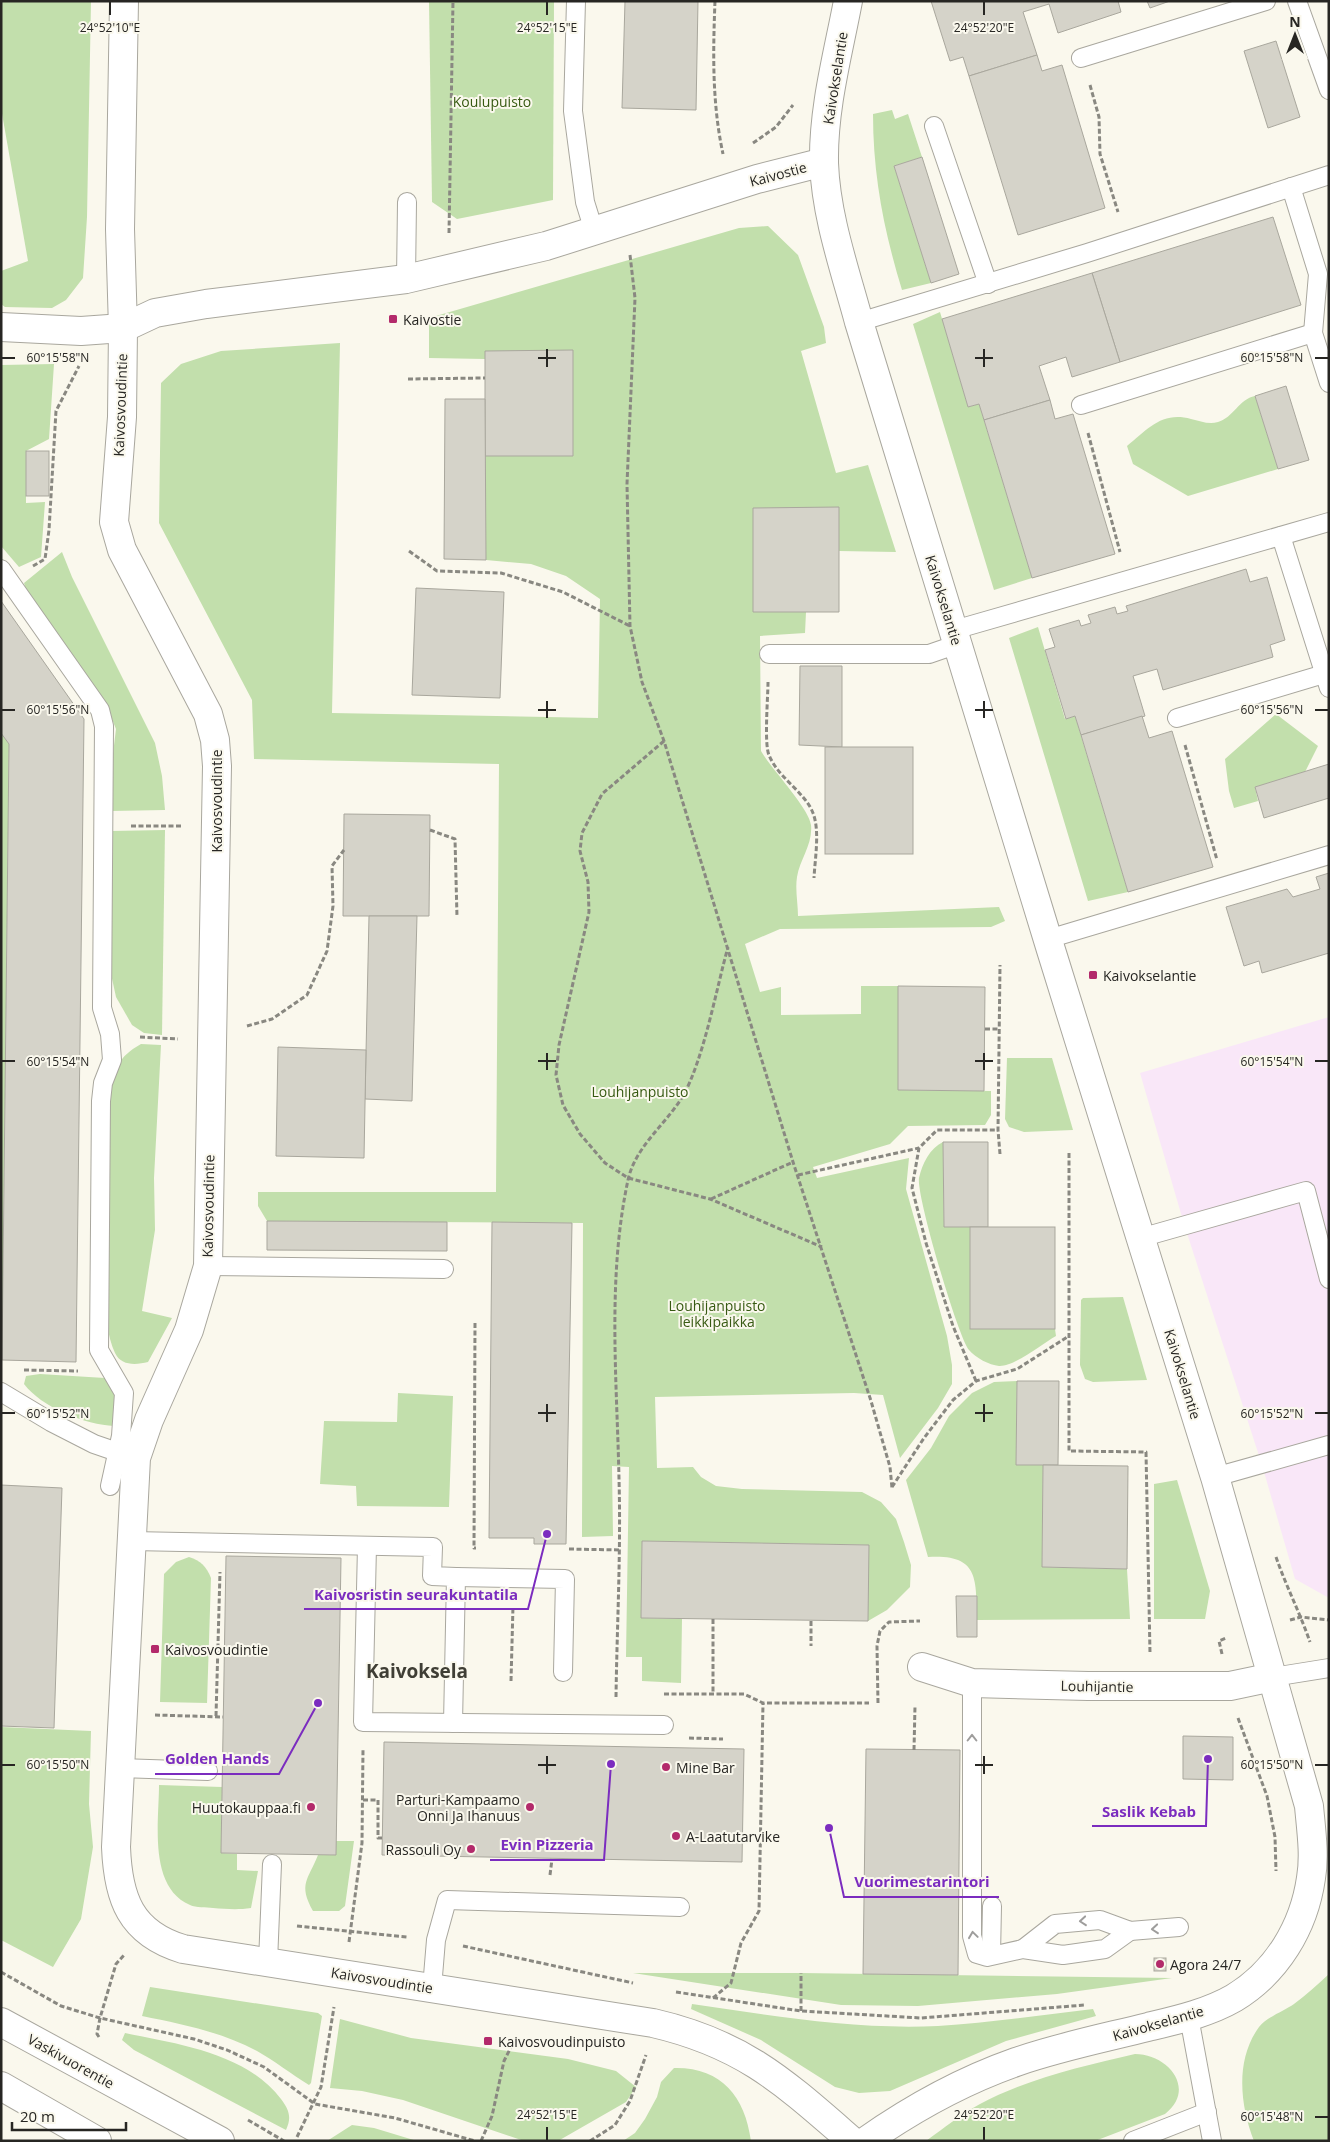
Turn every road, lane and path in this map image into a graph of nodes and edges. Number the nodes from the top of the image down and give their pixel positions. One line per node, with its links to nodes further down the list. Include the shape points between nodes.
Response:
1 (124, 1): 24 (street, Kaivosvoudintie, via 120,230)
2 (453, 1): 19 (path, via 448,228)
3 (576, 1): 16 (lane, via 573,111 585,202)
4 (715, 1): 11 (path, via 713,86)
5 (848, 1): 12 (street, Kaivokselantie, via 827,108)
6 (1266, 1): 8 (lane)
7 (1297, 1): 9 (lane)
8 (1081, 58): 17 (path, via 1099,117 1100,154)
9 (1329, 90)
10 (934, 126): 21 (lane)
11 (723, 155)
12 (824, 162): 16 (street, Kaivostie, via 757,179); 22 (street, Kaivokselantie, via 828,203)
13 (1329, 175): 14 (lane)
14 (1291, 187): 17 (lane); 25 (lane, via 1318,274)
15 (408, 202): 20 (lane)
16 (594, 231): 19 (street, Kaivostie)
17 (1127, 240): 21 (lane)
18 (630, 252): 36 (path, via 635,298 627,484)
19 (458, 269): 20 (street, Kaivostie)
20 (406, 280): 24 (street, Kaivostie, via 206,304 154,313)
21 (988, 284): 22 (lane)
22 (860, 322): 37 (street, Kaivokselantie)
23 (1, 327): 24 (street, Kaivostie, via 81,331)
24 (123, 328): 42 (street, Kaivosvoudintie, via 122,418 114,522 122,550 208,714 215,740)
25 (1313, 333): 29 (lane); 30 (lane)
26 (79, 366): 34 (path, via 56,410 45,559)
27 (486, 378): 28 (path)
28 (408, 379)
29 (1329, 383)
30 (1081, 406): 35 (path)
31 (1329, 522): 32 (lane)
32 (1281, 536): 35 (lane); 39 (lane)
33 (409, 551): 36 (path, via 437,571 501,573 562,592)
34 (5, 574): 43 (lane, via 100,710 104,726)
35 (1128, 580): 37 (lane)
36 (630, 626): 41 (path, via 642,682)
37 (956, 637): 38 (lane, via 929,654); 50 (street, Kaivokselantie)
38 (769, 654): 47 (path, via 768,754 783,778 814,813)
39 (1327, 681): 40 (lane)
40 (1177, 718): 48 (path)
41 (664, 741): 51 (path); 64 (path, via 602,794 582,834 580,851 588,882 589,912 559,1045 556,1075 564,1105 580,1134 605,1163)
42 (216, 825): 43 (path); 57 (street, Kaivosvoudintie)
43 (103, 826): 56 (lane, via 102,1008)
44 (430, 830): 49 (path, via 455,839)
45 (344, 850): 53 (path, via 332,866 333,906 327,951 307,995 272,1019)
46 (1329, 855): 48 (lane)
47 (814, 878)
48 (1224, 886): 50 (lane)
49 (457, 917)
50 (1048, 939): 66 (street, Kaivokselantie)
51 (728, 947): 62 (path); 64 (path, via 698,1056 683,1096 642,1149)
52 (1000, 965): 55 (path)
53 (244, 1027)
54 (985, 1028): 55 (path)
55 (1000, 1028): 58 (path)
56 (110, 1034): 57 (path); 74 (lane, via 112,1060 103,1083 101,1101 99,1350)
57 (212, 1040): 68 (street, Kaivosvoudintie)
58 (998, 1130): 59 (path, via 937,1130); 61 (path)
59 (919, 1148): 63 (path); 75 (path, via 912,1188 953,1326)
60 (1069, 1153): 72 (path)
61 (1000, 1154)
62 (793, 1162): 63 (path); 65 (path)
63 (798, 1175): 67 (path)
64 (628, 1178): 65 (path); 85 (path, via 617,1253 615,1302)
65 (710, 1199): 67 (path)
66 (1140, 1238): 70 (lane, via 1306,1191); 79 (street, Kaivokselantie)
67 (822, 1247): 75 (path, via 872,1401 890,1467 892,1488 953,1400)
68 (208, 1266): 69 (lane); 78 (street, Kaivosvoudintie, via 188,1330 149,1420)
69 (444, 1269)
70 (1329, 1279)
71 (475, 1323): 83 (path, via 474,1548)
72 (1069, 1336): 75 (path, via 1017,1368); 97 (path, via 1069,1452 1146,1452)
73 (20, 1370): 74 (path)
74 (113, 1372): 78 (lane, via 124,1393 121,1436)
75 (976, 1380)
76 (3, 1398): 78 (lane, via 94,1444)
77 (1329, 1445): 79 (lane)
78 (126, 1455): 80 (lane); 81 (street, Kaivosvoudintie)
79 (1215, 1477): 101 (street, Kaivokselantie)
80 (110, 1486)
81 (132, 1541): 82 (lane); 119 (street, Kaivosvoudintie)
82 (367, 1546): 88 (lane, via 433,1547 432,1576); 114 (lane, via 363,1722)
83 (482, 1548)
84 (562, 1548): 85 (path)
85 (621, 1550): 115 (path)
86 (1274, 1552): 90 (path)
87 (220, 1570): 112 (path)
88 (456, 1577): 89 (lane); 114 (lane)
89 (513, 1578): 100 (lane, via 565,1579); 102 (path)
90 (1302, 1617): 94 (path); 99 (path)
91 (713, 1619): 106 (path)
92 (811, 1620): 96 (path)
93 (920, 1620): 109 (path, via 889,1622 880,1631 877,1646)
94 (1329, 1620)
95 (1219, 1641): 104 (path)
96 (811, 1646)
97 (1150, 1660)
98 (922, 1667): 103 (street, Louhijantie)
99 (1323, 1668): 101 (lane)
100 (563, 1672)
101 (1274, 1677): 104 (street, Louhijantie); 124 (street, Kaivokselantie, via 1309,1806)
102 (511, 1681)
103 (972, 1683): 104 (street, Louhijantie); 134 (lane, one-way to 103, via 978,1954 972,1936)
104 (1230, 1686): 125 (path, via 1266,1796 1275,1837)
105 (690, 1694): 106 (path)
106 (713, 1694): 107 (path, via 744,1694)
107 (763, 1703): 108 (path); 141 (path, via 758,1911 741,1943 731,1983)
108 (869, 1703)
109 (878, 1704)
110 (916, 1706): 118 (path)
111 (152, 1715): 112 (path)
112 (216, 1716): 113 (path)
113 (223, 1717)
114 (453, 1723): 115 (lane)
115 (616, 1725): 116 (lane)
116 (664, 1725)
117 (363, 1743): 121 (path)
118 (914, 1750)
119 (120, 1768): 120 (lane); 135 (street, Kaivosvoudintie, via 117,1868 125,1902 136,1919 162,1943)
120 (208, 1771)
121 (363, 1800): 122 (path, via 378,1800 378,1838); 130 (path, via 362,1843)
122 (382, 1838)
123 (272, 1864): 128 (lane)
124 (1320, 1877): 145 (street, Kaivokselantie, via 1298,1926 1272,1968 1234,1998)
125 (1276, 1880)
126 (992, 1906): 134 (lane)
127 (680, 1907): 132 (lane, via 447,1900)
128 (269, 1924): 130 (path); 135 (lane)
129 (1179, 1927): 131 (lane, one-way to 131)
130 (352, 1930): 132 (path)
131 (1130, 1931): 133 (lane, via 1106,1949 1063,1955); 133 (lane, one-way to 133, via 1100,1920 1054,1924)
132 (436, 1940): 139 (path); 140 (lane)
133 (1023, 1949): 134 (lane)
134 (991, 1956)
135 (268, 1962): 140 (street, Kaivosvoudintie)
136 (116, 1964): 146 (path)
137 (1, 1972): 146 (path, via 61,2006)
138 (801, 1972): 144 (path)
139 (638, 1984)
140 (432, 1988): 148 (street, Kaivosvoudintie)
141 (713, 1998): 144 (path); 148 (path, via 658,1988)
142 (1089, 2005): 144 (path, via 921,2018)
143 (334, 2006): 151 (path, via 321,2087)
144 (801, 2011)
145 (1189, 2017): 152 (lane); 161 (street, Kaivokselantie, via 1016,2062 930,2100)
146 (100, 2018): 151 (path, via 194,2039 227,2050 264,2067)
147 (1, 2022): 156 (street, Vaskivuorentie)
148 (652, 2023): 159 (path, via 645,2061 630,2101 615,2125); 160 (street, Kaivosvoudintie, via 688,2031 750,2059 782,2080)
149 (513, 2043): 158 (path, via 504,2061 492,2116)
150 (1, 2086): 155 (street)
151 (315, 2104): 153 (path); 157 (path, via 394,2118)
152 (1207, 2112): 154 (lane); 162 (lane)
153 (297, 2137)
154 (1135, 2140)
155 (97, 2141)
156 (220, 2141)
157 (475, 2141)
158 (481, 2141)
159 (590, 2141)
160 (852, 2141)
161 (866, 2141)
162 (1212, 2141)

